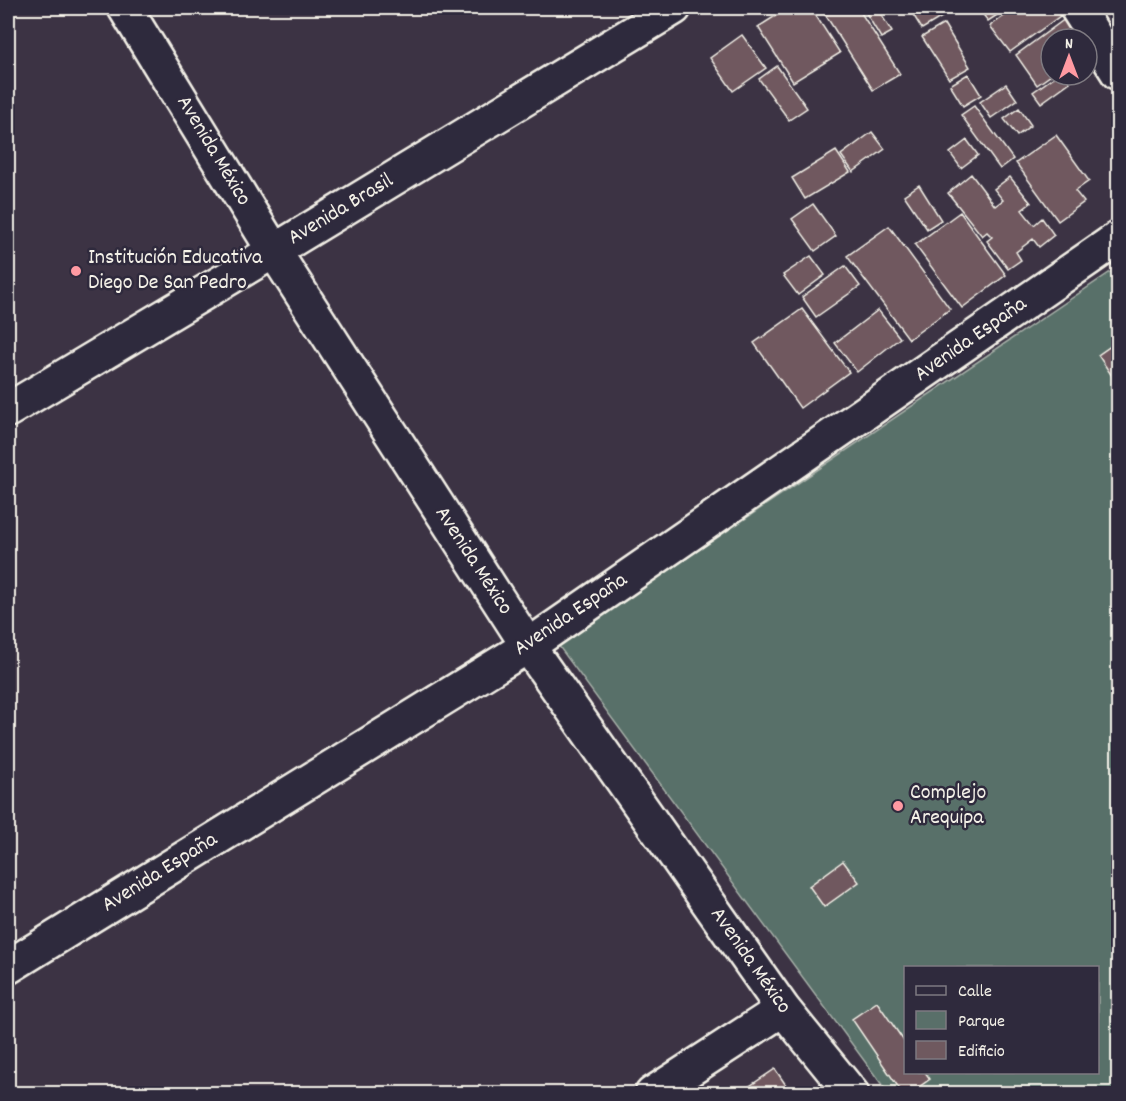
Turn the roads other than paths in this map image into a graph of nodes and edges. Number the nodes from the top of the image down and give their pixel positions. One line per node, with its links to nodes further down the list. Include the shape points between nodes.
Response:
1 (125, 8): 6 (street, Avenida México)
2 (674, 8): 6 (street, Avenida Brasil)
3 (1077, 8): 4 (street)
4 (1119, 74)
5 (1119, 238): 8 (street, Avenida España)
6 (274, 251): 7 (street, Avenida Brasil); 8 (street, Avenida México)
7 (8, 410)
8 (528, 646): 9 (street, Avenida España); 10 (street, Avenida México)
9 (8, 968)
10 (783, 1009): 11 (street); 12 (street, Avenida México)
11 (652, 1094)
12 (852, 1094)

